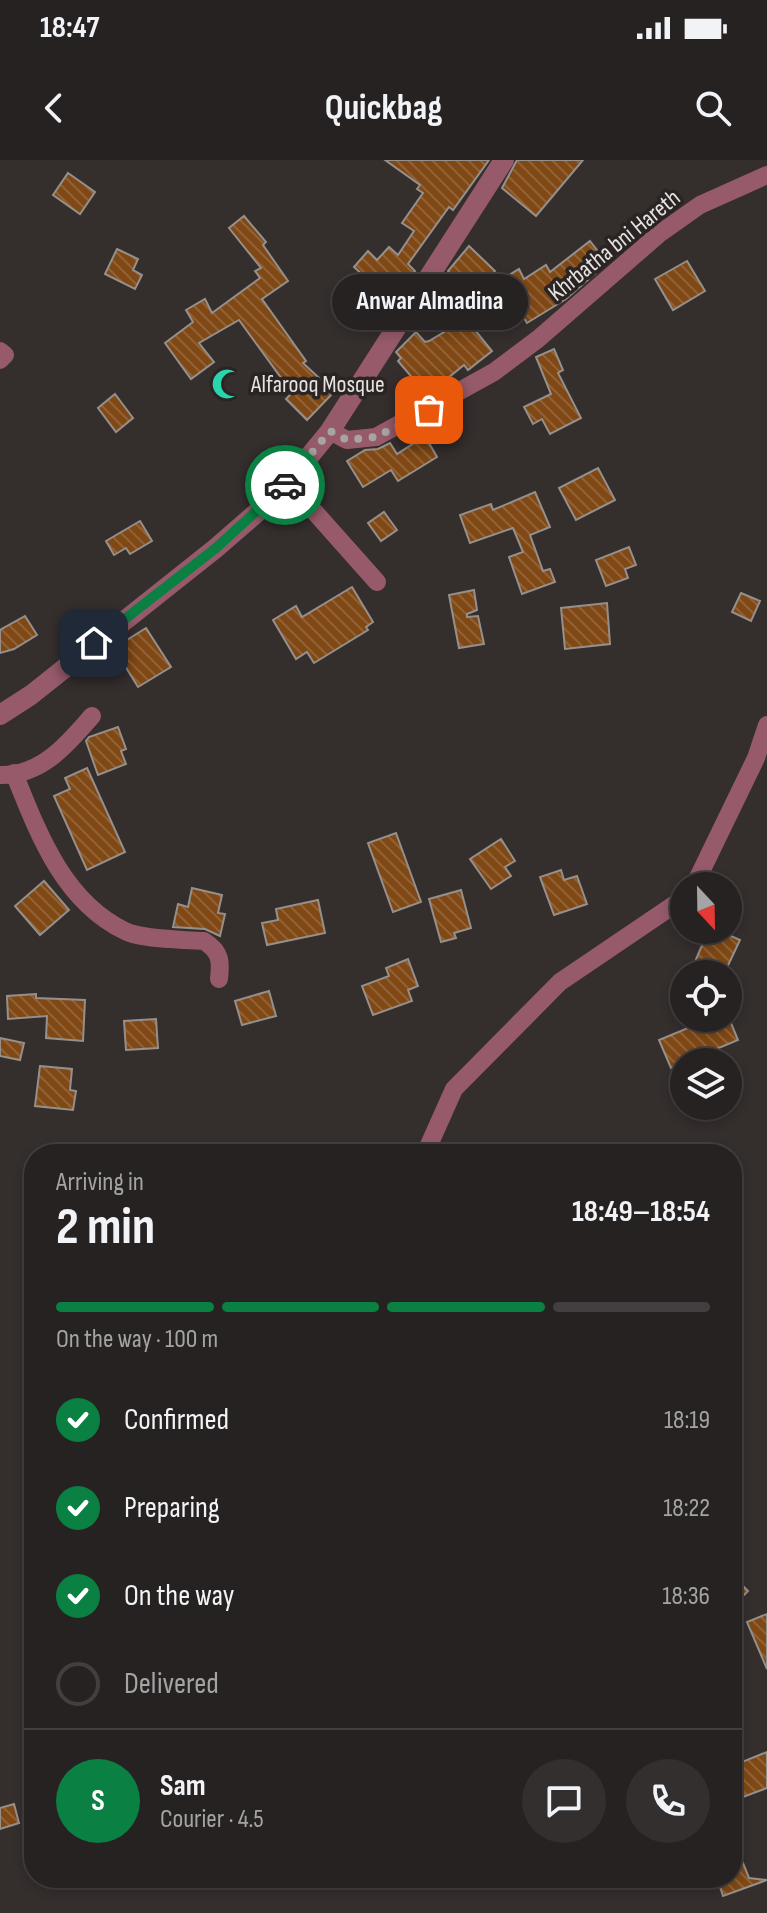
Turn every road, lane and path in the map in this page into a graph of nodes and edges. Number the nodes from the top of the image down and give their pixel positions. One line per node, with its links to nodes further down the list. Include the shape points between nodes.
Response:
1 (504, 160): 5 (street)
2 (767, 175): 5 (street, Khrbatha bni Hareth, via 700,205 669,226 494,372 376,437 347,440)
3 (0, 351): 4 (street, via 5,355)
4 (0, 360)
5 (330, 431): 6 (street)
6 (288, 482): 7 (street); 8 (street, via 216,548)
7 (377, 582)
8 (0, 715)
9 (92, 716): 11 (street, via 60,752 35,768)
10 (767, 725): 12 (street)
11 (7, 774): 14 (street, via 62,876 90,907 126,933 204,941 221,959)
12 (701, 872)
13 (670, 907): 15 (street, via 560,982 454,1089)
14 (219, 979)
15 (429, 1144)

